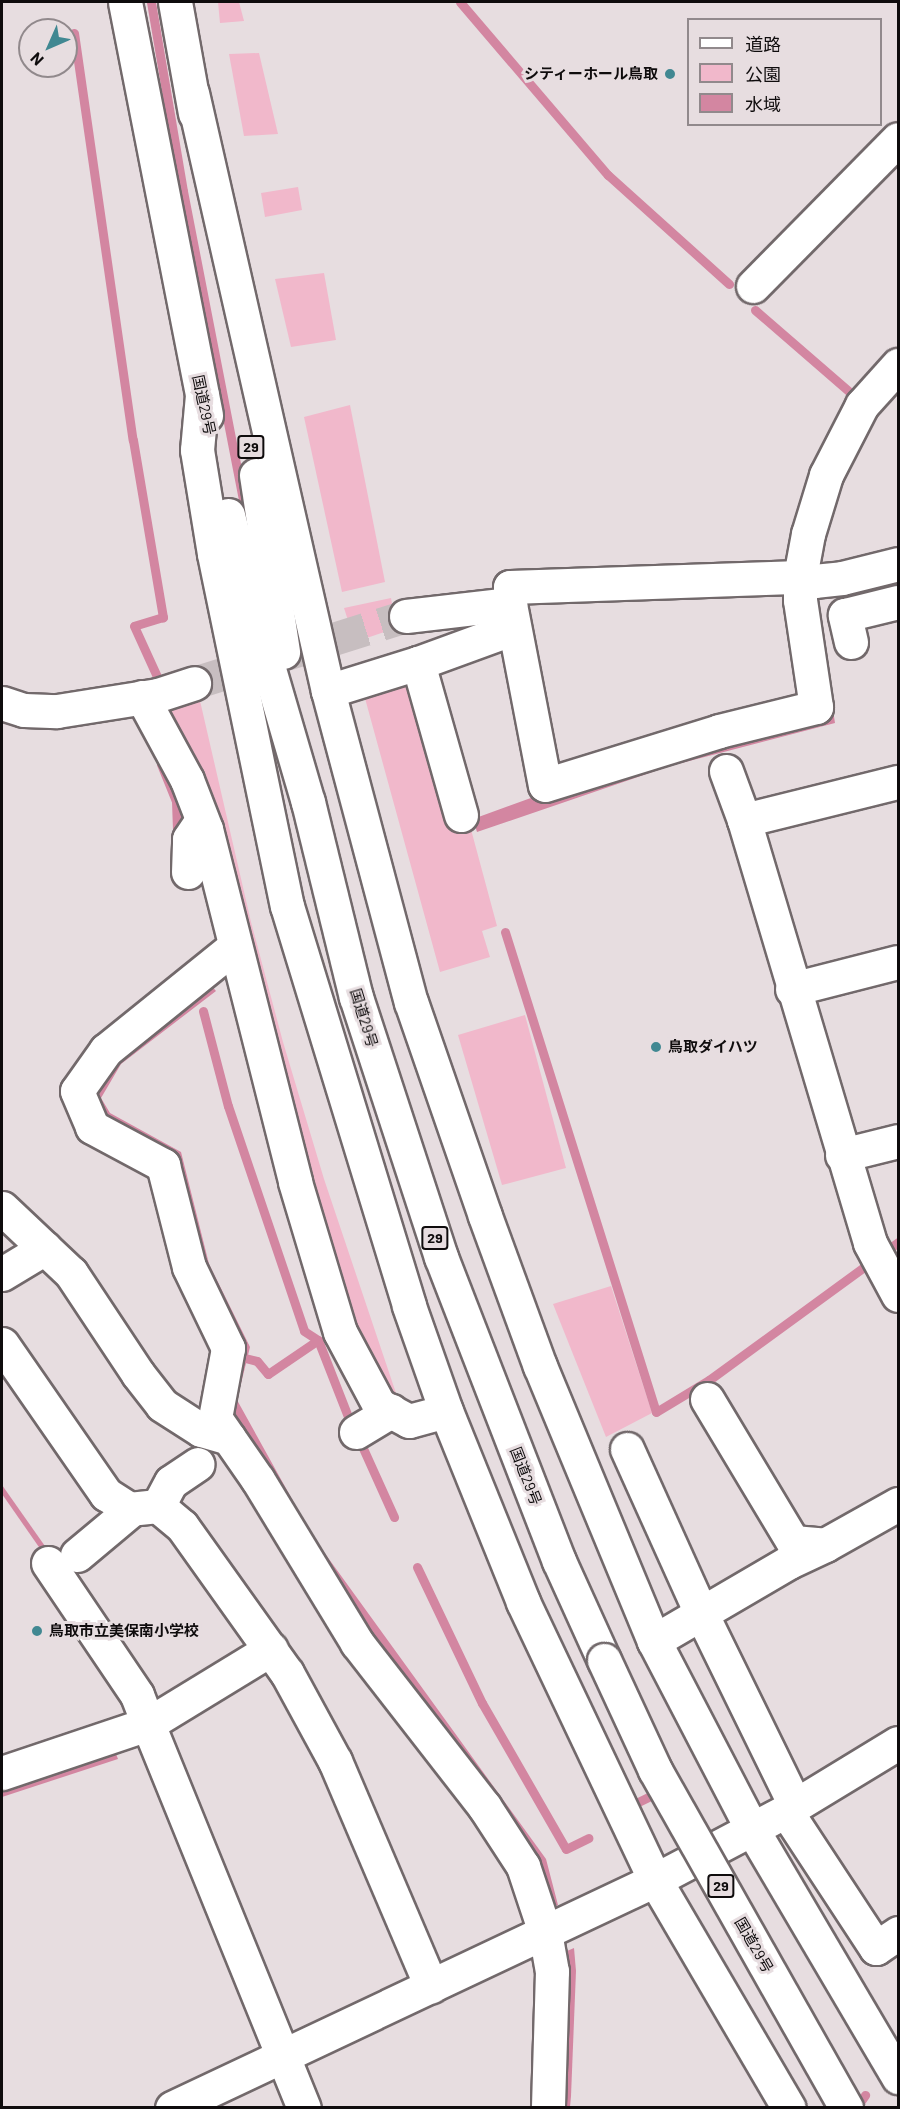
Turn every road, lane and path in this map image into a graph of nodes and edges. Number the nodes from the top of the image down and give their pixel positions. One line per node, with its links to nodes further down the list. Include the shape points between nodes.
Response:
1 (125, 2): 7 (main road, 国道29号 / 29)
2 (175, 2): 3 (main road, 国道29号 / 29)
3 (192, 93): 16 (main road); 21 (main road, 国道29号 / 29)
4 (898, 138): 5 (main road)
5 (753, 286)
6 (898, 365): 9 (main road, via 862,405 835,455 808,534)
7 (202, 395): 21 (main road, 国道29号 / 29, via 250,604); 38 (main road, via 197,450 214,554 287,906 408,1306)
8 (898, 564): 9 (main road, via 842,578 814,581)
9 (800, 577): 12 (main road, via 510,587); 12 (main road, via 816,707 719,731 545,785)
10 (898, 602): 13 (main road, via 845,615)
11 (406, 616): 12 (main road)
12 (512, 616): 14 (main road)
13 (851, 642)
14 (418, 663): 16 (main road); 22 (main road)
15 (194, 682): 17 (main road)
16 (328, 691): 47 (main road, via 411,1002 540,1366)
17 (142, 697): 18 (main road, via 38,712); 24 (main road, via 187,780)
18 (2, 703)
19 (726, 771): 23 (main road)
20 (898, 782): 23 (main road)
21 (308, 802): 64 (main road, 国道29号 / 29, bridge, via 356,997 441,1257 559,1561 655,1770)
22 (461, 815)
23 (744, 819): 28 (main road)
24 (202, 820): 25 (main road, via 189,839); 26 (main road)
25 (188, 872)
26 (235, 946): 37 (main road, via 295,1182 340,1332 379,1405); 40 (main road, via 106,1050 77,1091 92,1127 163,1165 189,1267 228,1348 215,1418)
27 (898, 963): 28 (main road)
28 (792, 989): 30 (main road)
29 (898, 1141): 30 (main road)
30 (842, 1155): 34 (main road, via 870,1243)
31 (2, 1208): 32 (main road)
32 (45, 1248): 33 (main road); 40 (main road, via 86,1293 162,1405 201,1430)
33 (2, 1274)
34 (898, 1295)
35 (2, 1344): 44 (main road, via 106,1494)
36 (707, 1399): 45 (main road, via 793,1542)
37 (391, 1411): 38 (main road, via 409,1421); 39 (main road)
38 (446, 1411): 54 (main road, via 523,1602)
39 (356, 1432)
40 (229, 1438): 55 (main road, via 357,1643 509,1842 523,1866)
41 (627, 1449): 46 (main road)
42 (198, 1464): 44 (main road, via 171,1482)
43 (898, 1504): 45 (main road)
44 (145, 1507): 48 (main road, via 182,1526); 49 (main road, via 63,1559 137,1695)
45 (825, 1545): 46 (main road)
46 (701, 1613): 47 (main road); 52 (main road)
47 (654, 1641): 53 (main road)
48 (271, 1649): 49 (main road); 57 (main road, via 334,1761)
49 (148, 1724): 51 (main road); 58 (main road)
50 (898, 1743): 52 (main road)
51 (2, 1773)
52 (791, 1808): 53 (main road); 56 (main road, via 876,1948)
53 (752, 1829): 54 (main road); 59 (main road)
54 (655, 1880): 55 (main road); 63 (main road)
55 (545, 1932): 57 (main road); 62 (main road, via 552,1971 553,2014)
56 (898, 1933)
57 (431, 1986): 58 (main road)
58 (283, 2055): 60 (main road); 61 (main road)
59 (898, 2077)
60 (172, 2108)
61 (304, 2108)
62 (548, 2108)
63 (789, 2108)
64 (846, 2108)

